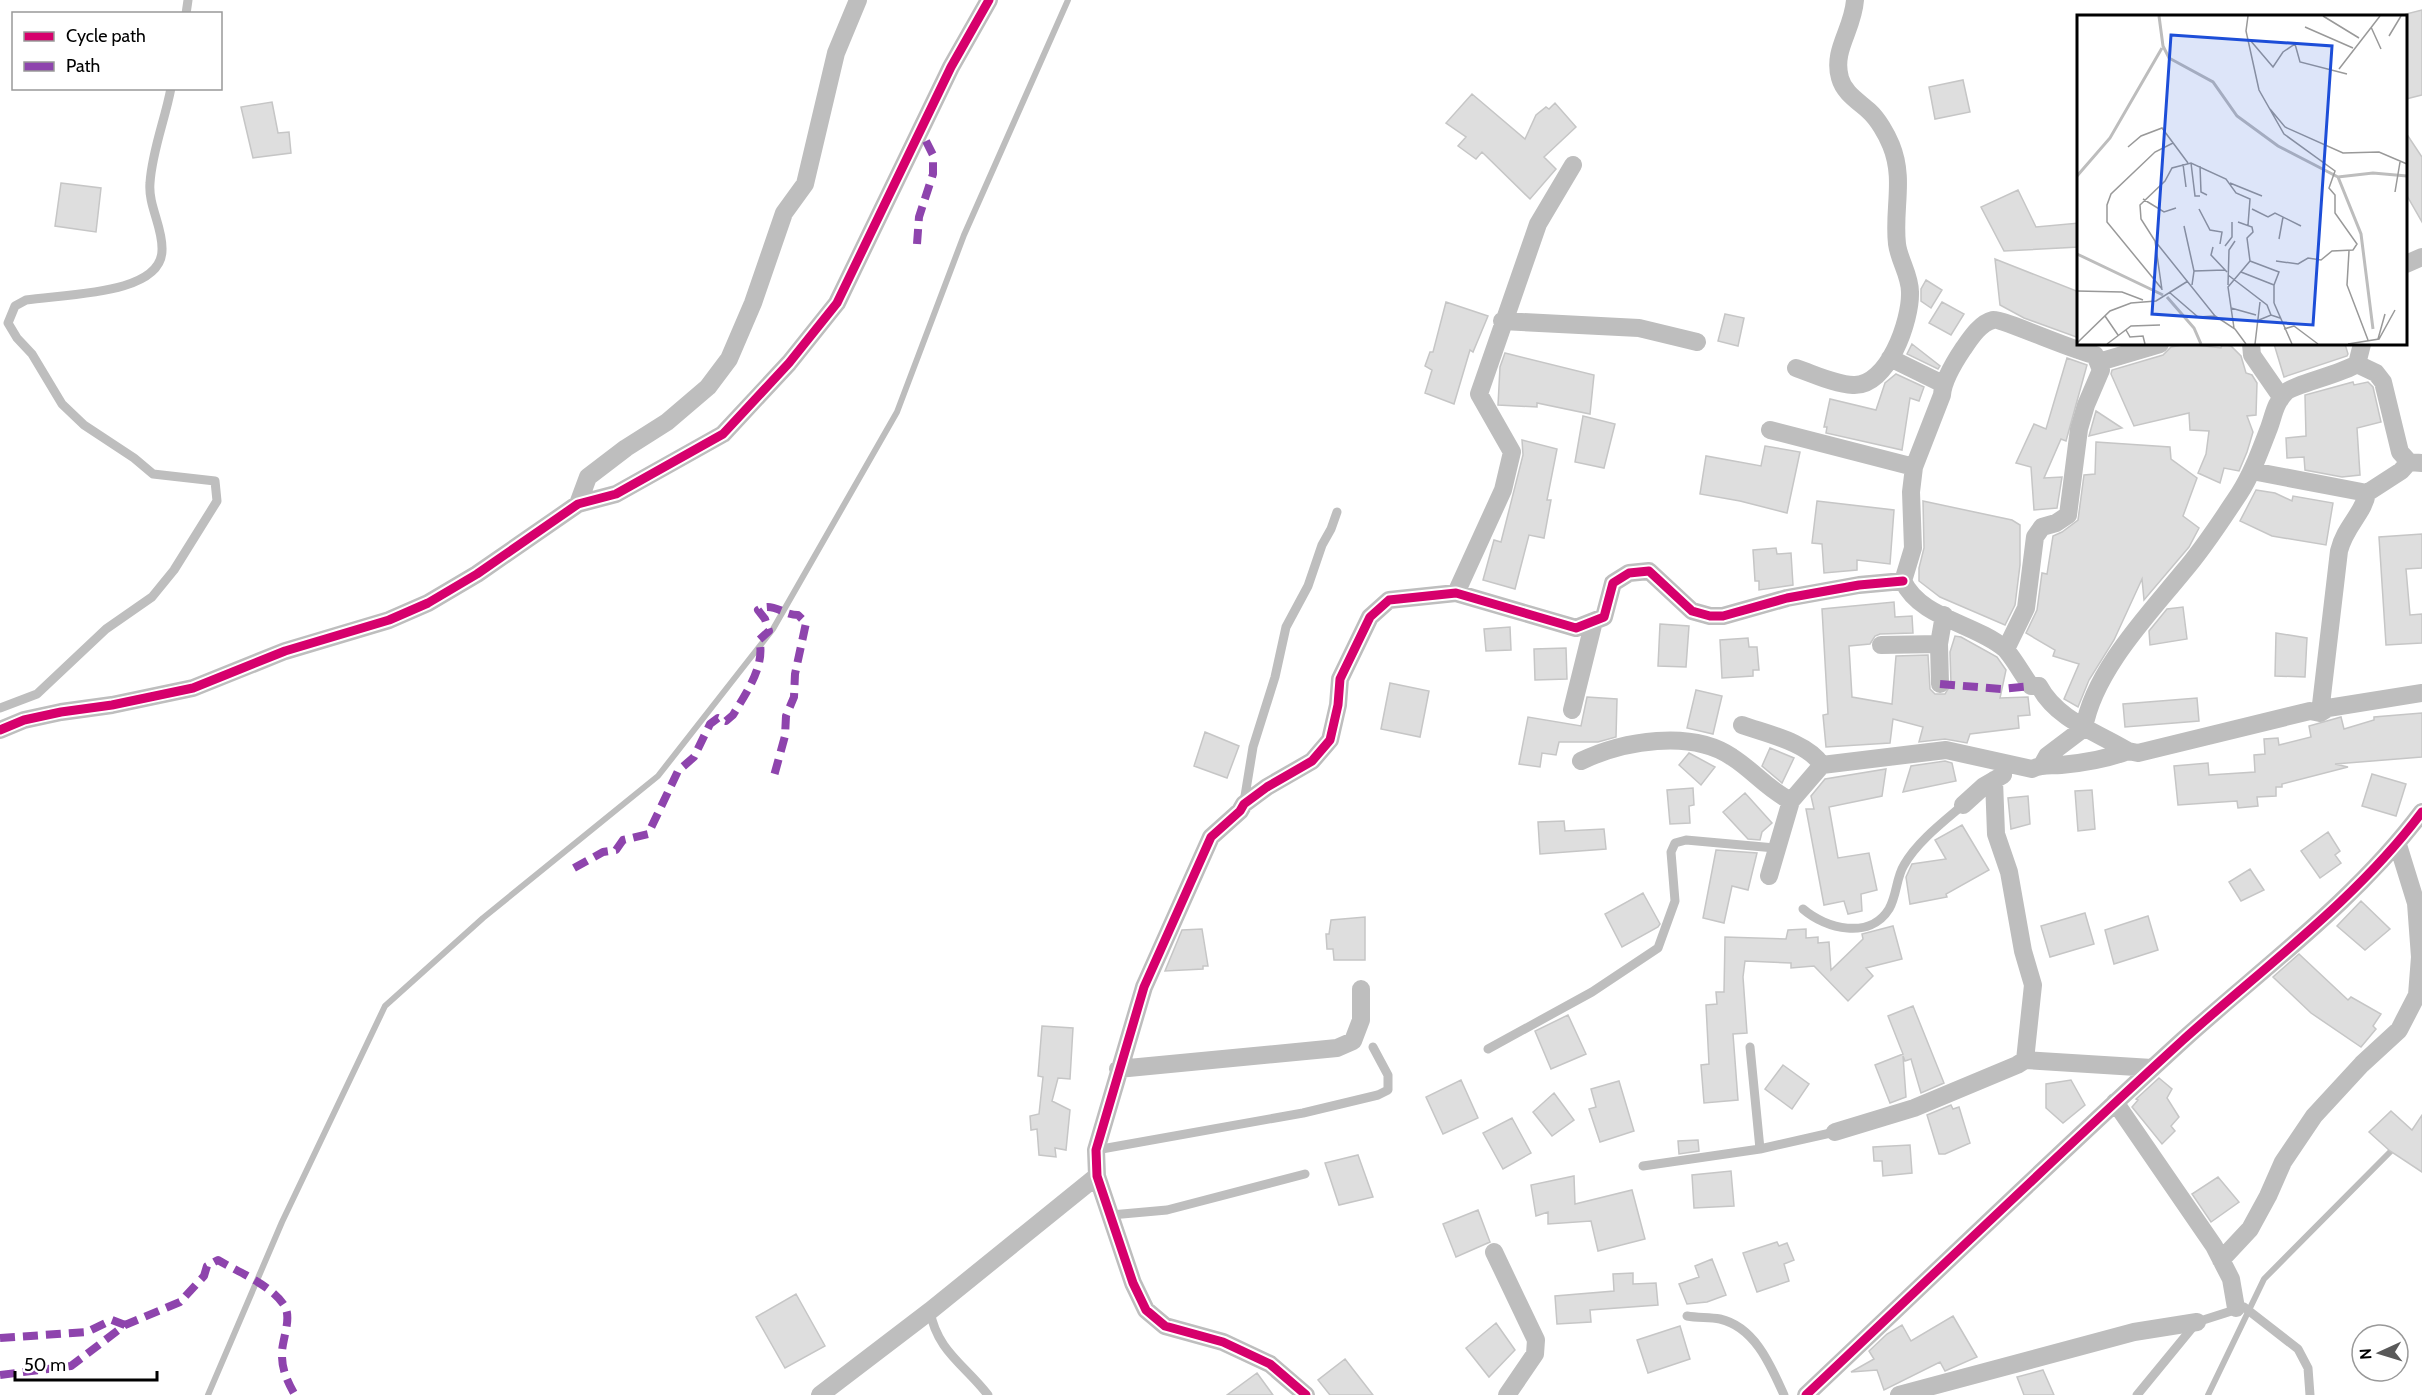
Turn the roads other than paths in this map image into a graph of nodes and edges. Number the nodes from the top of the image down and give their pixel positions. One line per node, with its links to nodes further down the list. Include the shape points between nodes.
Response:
1 (858, 0): 24 (street, via 836,53 805,184 784,213 729,359 708,387 667,422 588,477)
2 (989, 0): 24 (street, via 951,68 837,303 789,363 723,434 616,494)
3 (1855, 0): 13 (street, via 1847,36 1836,58 1840,81 1853,99 1871,112 1890,142 1899,168 1897,245 1910,297 1905,324)
4 (171, 90): 35 (lane, via 149,185 162,233 159,268 120,288 26,300 15,306 8,322 62,404 84,424 153,474 215,481 217,501 174,570 152,597 106,629 37,694)
5 (1574, 165): 8 (street, via 1538,224)
6 (2422, 257): 7 (street)
7 (2407, 264)
8 (1502, 321): 9 (street, via 1640,328); 27 (street, via 1479,394 1512,452 1503,490)
9 (1697, 342)
10 (2157, 345): 14 (street)
11 (2244, 345): 18 (street)
12 (2362, 345): 15 (street)
13 (1890, 358): 16 (street, via 1872,380 1852,385); 17 (street)
14 (2099, 362): 17 (street, via 2095,356 1994,320 1983,325 1968,341); 32 (street, via 2101,370 2079,429 2068,515 2042,527 2035,537 2026,608)
15 (2357, 364): 18 (street, via 2330,378 2288,389); 20 (street, via 2376,373 2384,382 2400,452)
16 (1796, 368)
17 (1943, 384): 21 (street)
18 (2281, 398): 22 (street)
19 (1770, 430): 21 (street)
20 (2416, 463): 23 (street)
21 (1914, 467): 26 (street, via 1913,548)
22 (2252, 471): 23 (street); 39 (street, via 2201,551 2125,643 2107,672)
23 (2367, 493): 37 (street, via 2366,503 2342,536 2338,551)
24 (578, 504): 40 (street, via 477,574 428,603 389,620 285,651 193,688 24,720)
25 (1337, 512): 48 (lane, via 1308,586 1286,627 1253,747)
26 (1904, 581): 28 (street, via 1908,592); 29 (street, via 1797,596 1717,616 1692,611 1649,571 1629,573 1612,583 1604,617)
27 (1456, 593): 29 (street, via 1576,628); 48 (street, via 1389,600 1370,617 1340,679 1330,740 1312,761)
28 (1944, 615): 30 (street); 32 (street)
29 (1594, 621): 36 (street)
30 (1939, 644): 31 (street); 33 (street)
31 (1881, 645)
32 (2006, 649): 39 (street, via 2031,686 2039,686 2044,697)
33 (1940, 684)
34 (2422, 693): 37 (street)
35 (0, 708)
36 (1572, 710)
37 (2320, 712): 41 (street, via 2255,723 2138,753)
38 (1742, 725): 43 (street, via 1805,750 1816,756)
39 (2084, 728): 41 (street); 45 (street, via 2047,756)
40 (0, 730)
41 (2128, 751): 45 (street, via 2058,766)
42 (1581, 761): 47 (street, via 1643,741 1710,747 1731,756 1768,788)
43 (1821, 765): 44 (street, via 1934,750); 47 (street)
44 (2016, 765): 45 (street); 46 (street)
45 (2042, 765)
46 (1994, 780): 49 (street); 60 (street, via 1996,834 2009,872 2033,985)
47 (1791, 801): 53 (street)
48 (1244, 804): 62 (street, via 1211,837 1144,987)
49 (1963, 805): 55 (lane, via 1905,864 1890,908 1875,922 1857,929 1840,927 1822,923)
50 (2422, 812): 52 (street)
51 (2422, 837): 52 (street)
52 (2398, 844): 61 (street, via 2326,915); 72 (street, via 2416,903 2420,957 2417,995 2399,1030 2314,1116 2283,1162 2250,1229)
53 (1775, 848): 54 (street); 59 (lane, via 1686,840 1675,843 1671,852 1675,901 1658,948 1592,993)
54 (1769, 876)
55 (1803, 909)
56 (1361, 989): 62 (street, via 1361,1020 1353,1041 1337,1048)
57 (1373, 1047): 66 (lane, via 1388,1075 1388,1090 1378,1095)
58 (1750, 1047): 65 (lane)
59 (1488, 1049)
60 (2025, 1060): 61 (street); 64 (street, via 1914,1108)
61 (2152, 1068): 63 (street)
62 (1118, 1069): 66 (street)
63 (2115, 1102): 72 (street); 82 (street)
64 (1834, 1132): 65 (lane)
65 (1760, 1149): 67 (lane)
66 (1096, 1150): 69 (street)
67 (1643, 1166)
68 (1305, 1174): 70 (lane, via 1167,1210)
69 (1097, 1176): 70 (street); 74 (street)
70 (1111, 1215): 79 (street, via 1146,1310 1165,1326 1223,1342 1270,1364)
71 (1494, 1252): 80 (street, via 1536,1340 1535,1354)
72 (2221, 1260): 73 (street, via 2231,1279)
73 (2236, 1308): 76 (lane); 85 (lane, via 2244,1307 2298,1349 2308,1368)
74 (930, 1311): 77 (street); 78 (lane, via 933,1331)
75 (1687, 1316): 81 (lane, via 1719,1319 1743,1330 1770,1365)
76 (2197, 1322): 83 (street, via 2134,1332); 84 (lane)
77 (820, 1395)
78 (988, 1395)
79 (1306, 1395)
80 (1507, 1395)
81 (1784, 1395)
82 (1806, 1395)
83 (1899, 1395)
84 (2138, 1395)
85 (2310, 1395)

